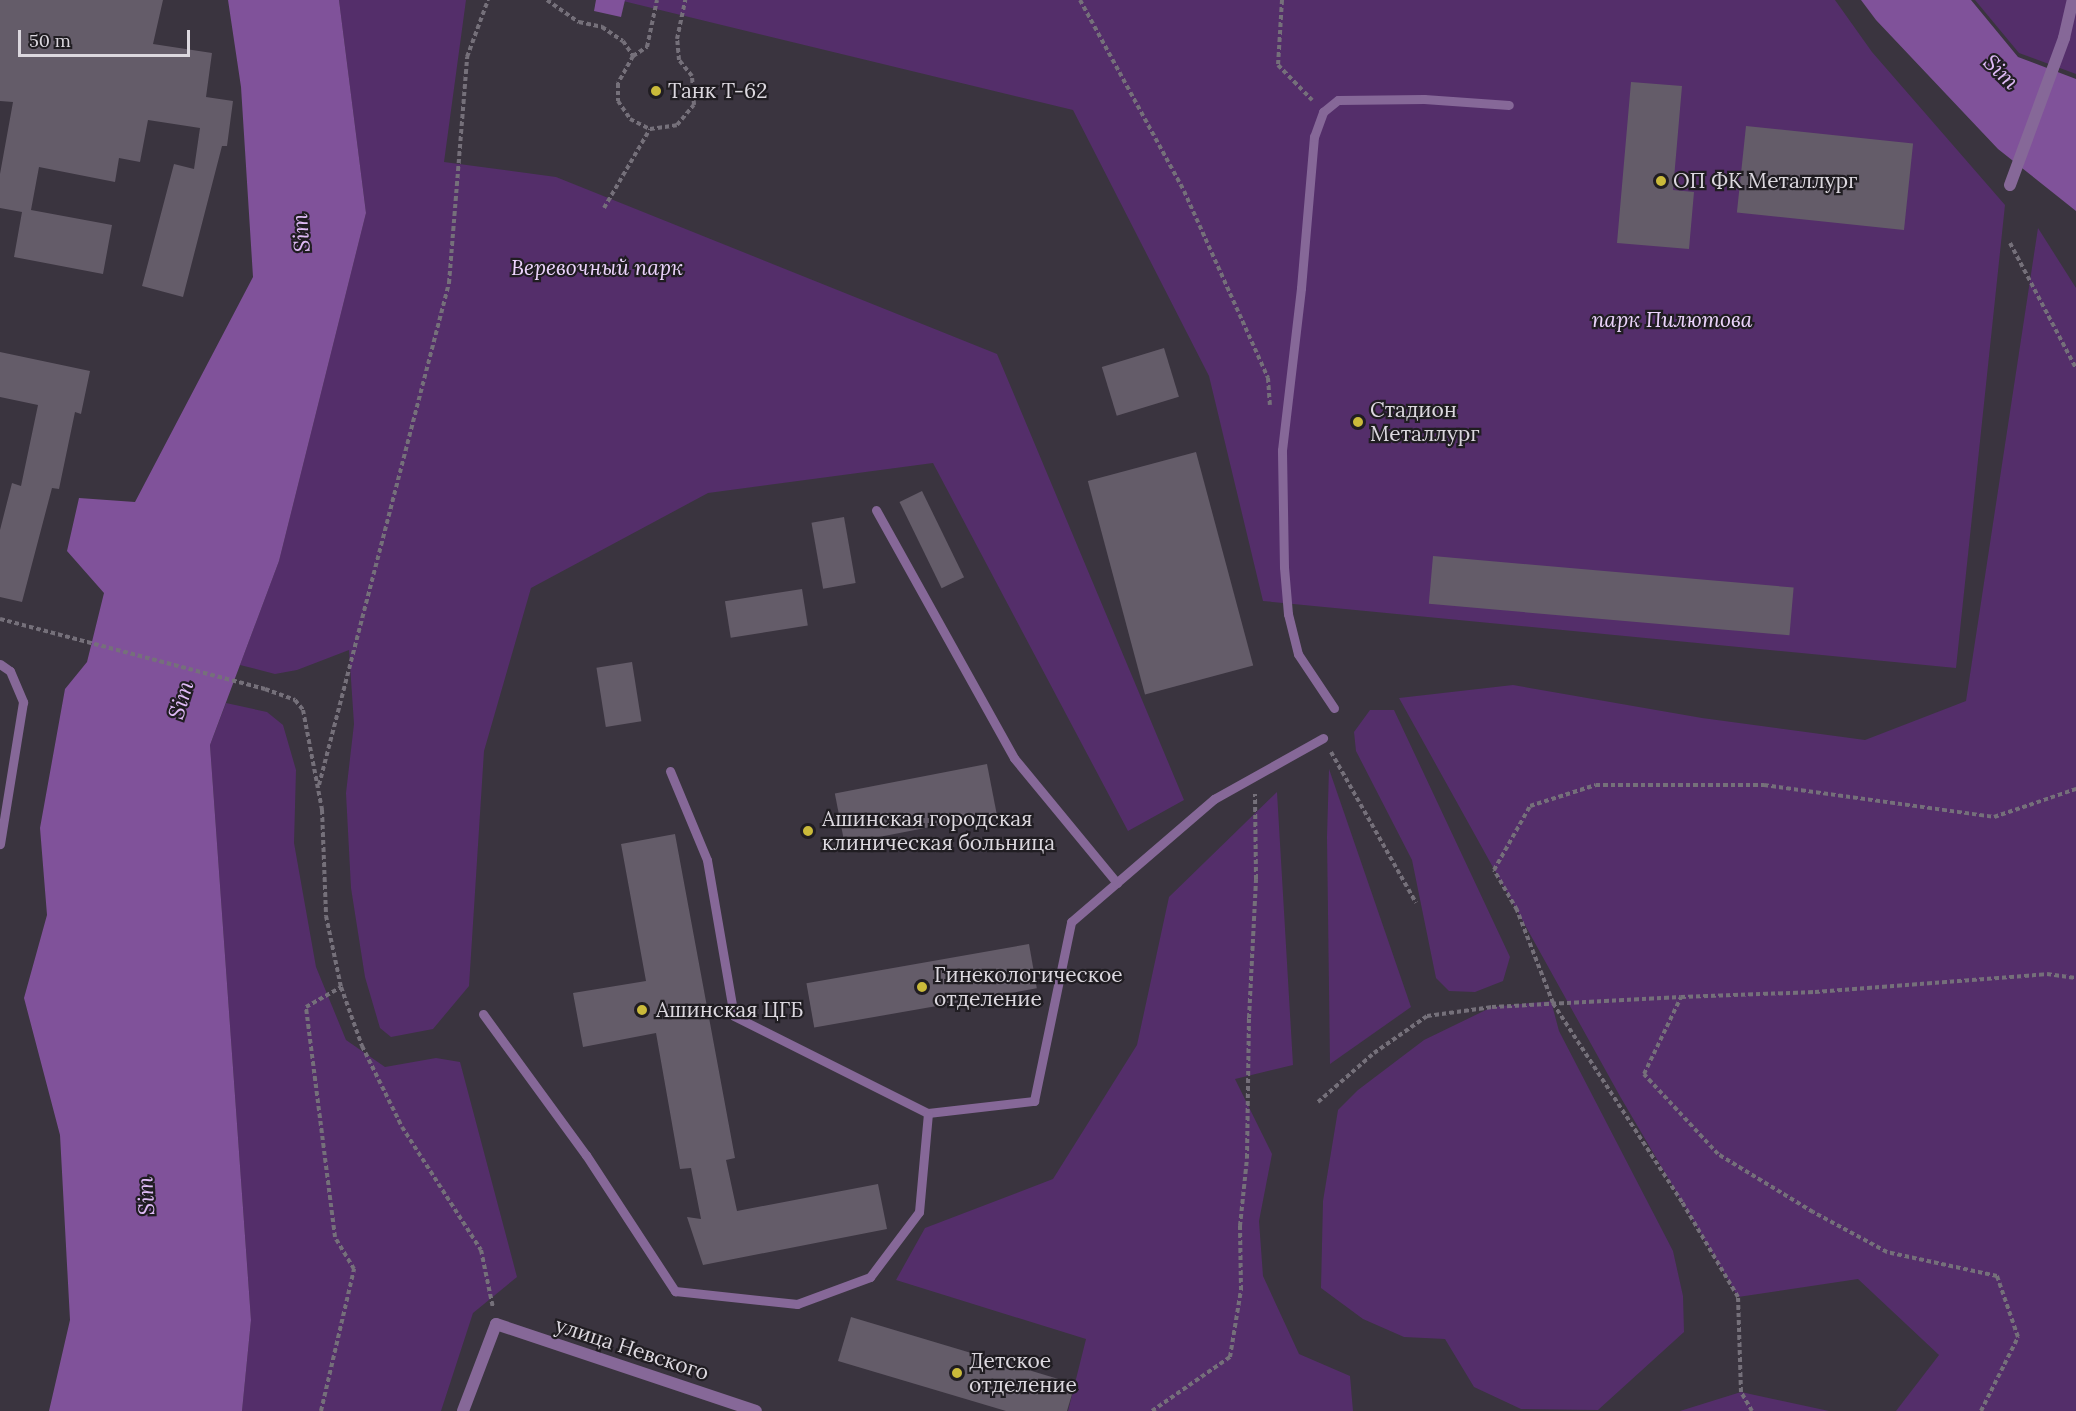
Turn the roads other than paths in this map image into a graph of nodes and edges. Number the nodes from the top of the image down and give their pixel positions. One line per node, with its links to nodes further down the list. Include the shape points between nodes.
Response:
1 (2073, 0): 3 (street, via 2064,38)
2 (1509, 105): 6 (lane, via 1424,99 1338,100 1323,112 1314,137 1282,450 1284,567 1288,614 1298,654)
3 (2010, 185)
4 (876, 510): 10 (lane, via 1014,758)
5 (0, 664): 9 (lane, via 10,671 23,702)
6 (1334, 708)
7 (1323, 738): 10 (lane, via 1214,799)
8 (670, 771): 12 (lane, via 707,860 734,1016)
9 (0, 844)
10 (1117, 883): 12 (lane, via 1071,922 1034,1101)
11 (483, 1014): 12 (lane, via 586,1155 675,1291 797,1304 870,1277 920,1212)
12 (928, 1113)
13 (463, 1411): 14 (street, улица Невского, via 496,1324)
14 (756, 1411)

